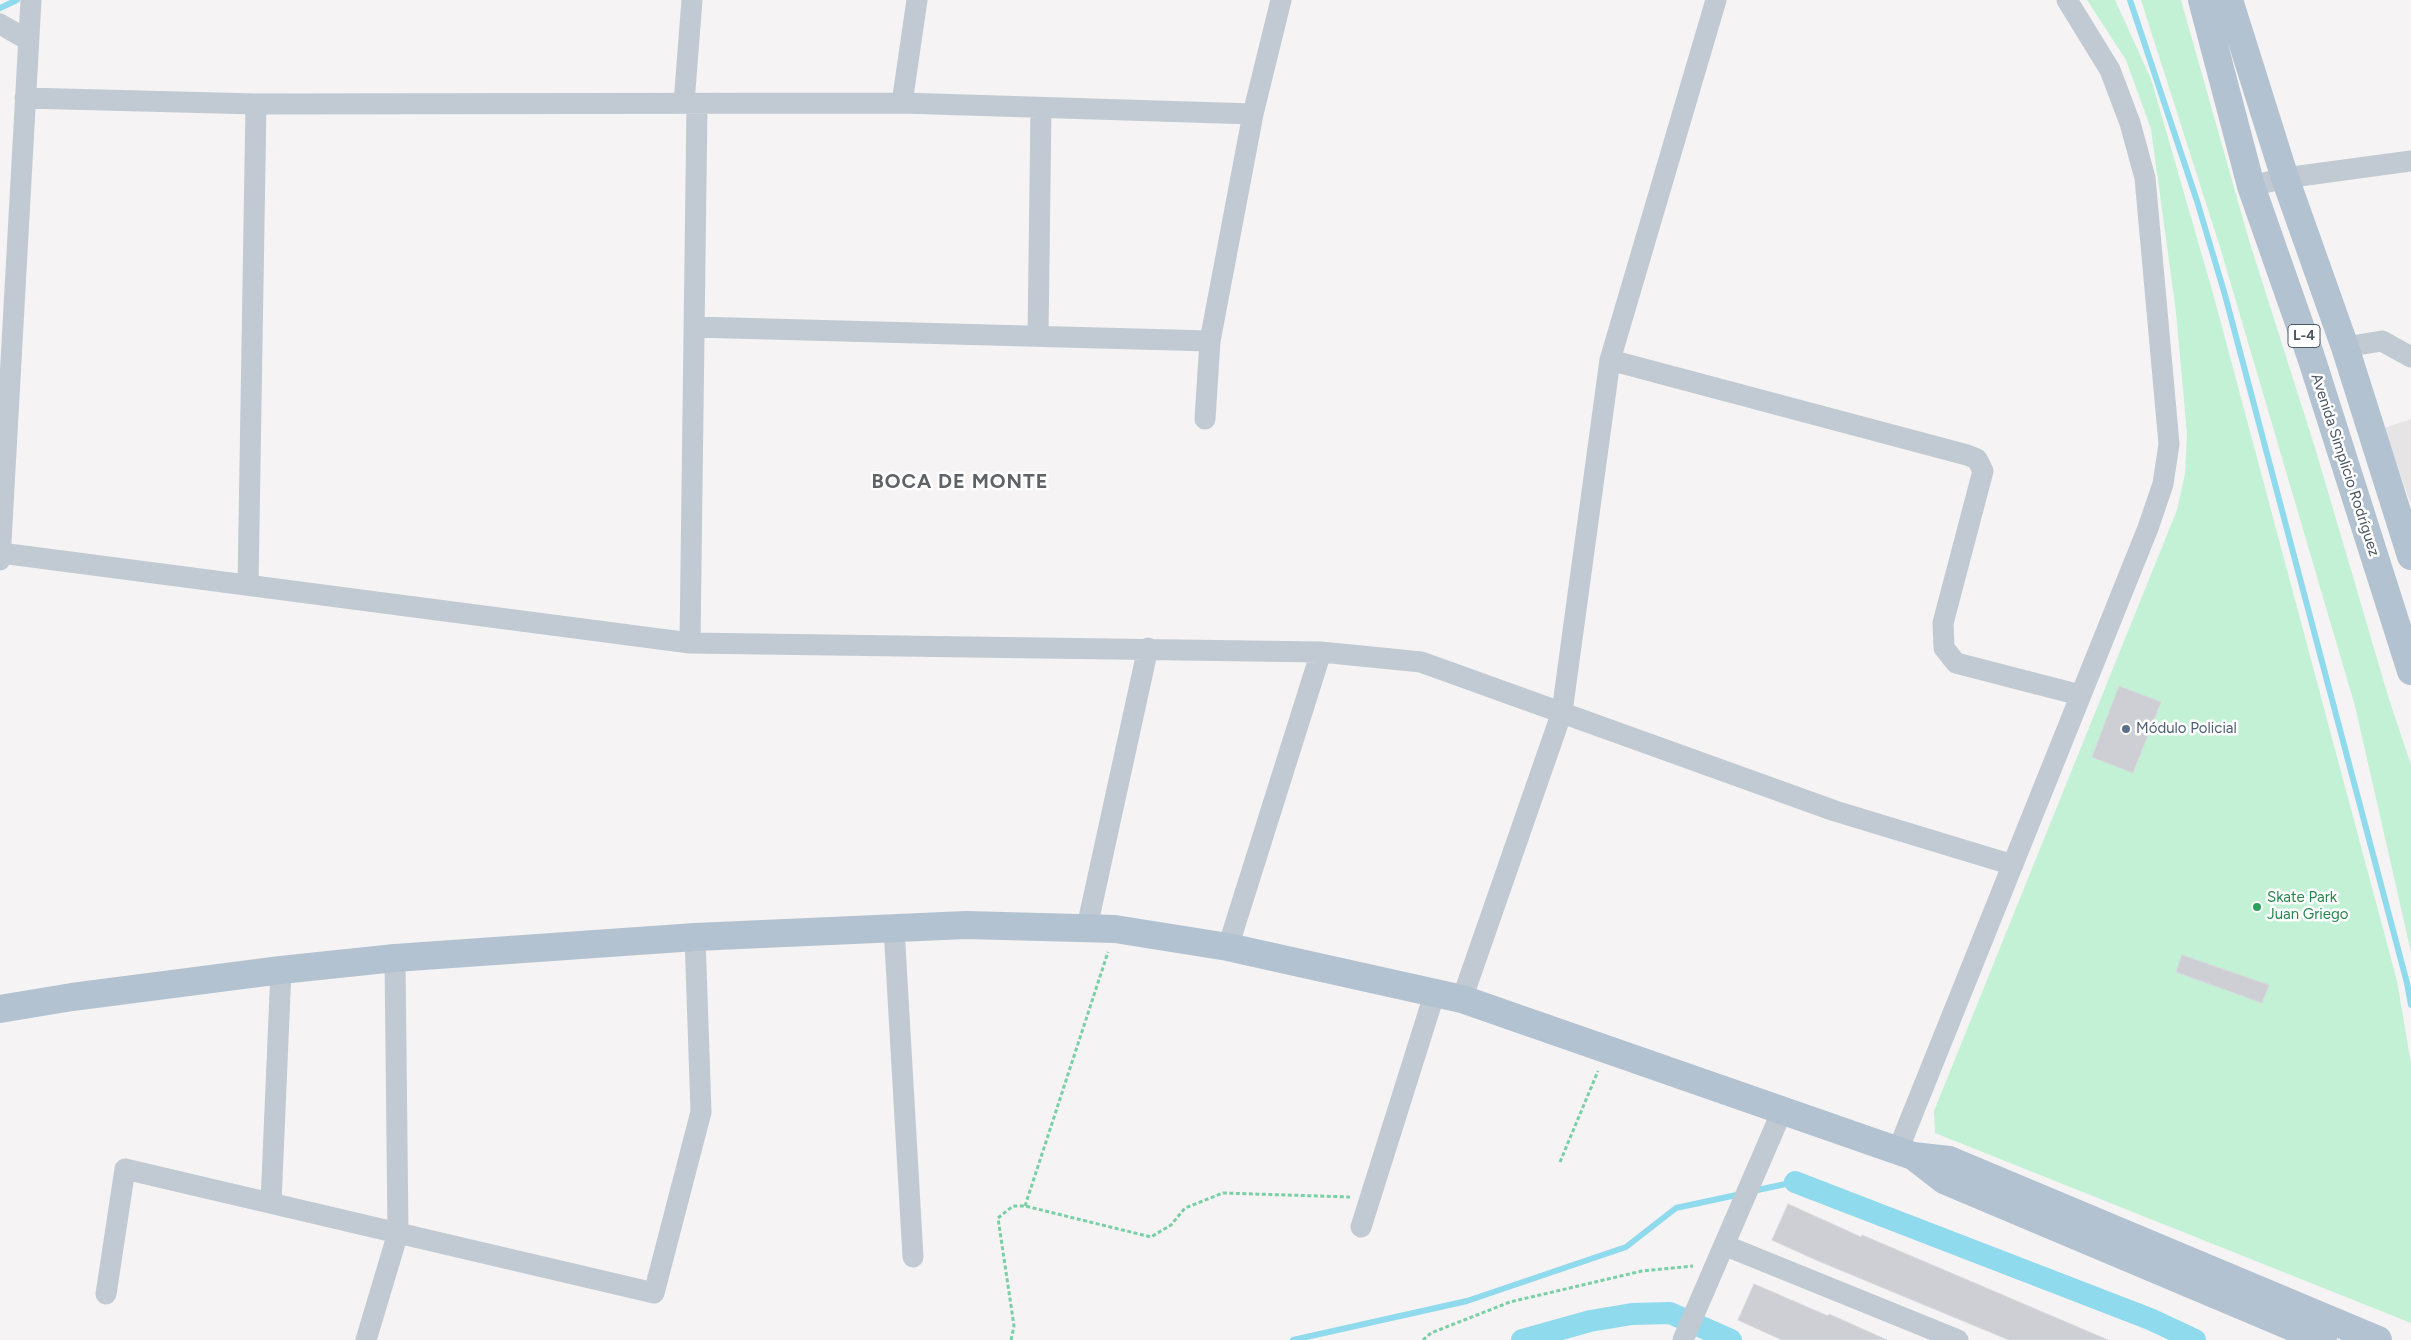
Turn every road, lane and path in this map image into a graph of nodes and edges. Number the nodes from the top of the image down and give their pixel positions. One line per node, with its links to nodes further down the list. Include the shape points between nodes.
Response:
1 (692, 0): 14 (street)
2 (917, 0): 12 (street)
3 (1281, 0): 16 (street)
4 (1716, 0): 25 (street)
5 (2066, 0): 35 (street, via 2110,70 2130,123 2145,178 2169,444 2162,484 2148,528)
6 (2202, 0): 19 (main road, Avenida Simplicio Rodríguez / L-4)
7 (2229, 0): 18 (main road, L-4)
8 (31, 2): 10 (street)
9 (0, 24): 10 (street)
10 (28, 40): 11 (street)
11 (25, 98): 13 (street); 27 (street)
12 (902, 103): 14 (street); 15 (street)
13 (256, 104): 14 (street); 30 (street)
14 (690, 104): 20 (street)
15 (1041, 108): 16 (street); 21 (street)
16 (1253, 114): 22 (street)
17 (2411, 162): 18 (street)
18 (2285, 178): 19 (street); 23 (main road, L-4)
19 (2251, 186): 34 (main road, Avenida Simplicio Rodríguez / L-4, via 2311,357)
20 (694, 327): 21 (street); 31 (street)
21 (1038, 336): 22 (street)
22 (1210, 341): 26 (street)
23 (2345, 347): 24 (street, via 2382,341); 28 (main road, L-4)
24 (2411, 357)
25 (1610, 360): 35 (street, via 1977,460 1983,471 1943,623 1944,648 1956,663); 36 (street)
26 (1205, 419)
27 (1, 553): 29 (street); 30 (street)
28 (2411, 556)
29 (0, 560)
30 (248, 585): 31 (street)
31 (690, 643): 32 (street)
32 (1148, 648): 33 (street); 38 (street)
33 (1321, 652): 36 (street, via 1421,662); 42 (street)
34 (2411, 672)
35 (2080, 696): 37 (street)
36 (1562, 712): 37 (street, via 1835,811); 46 (street)
37 (2013, 865): 50 (street)
38 (1087, 927): 39 (main road, via 966,925); 40 (main road)
39 (894, 928): 41 (main road); 58 (street)
40 (1115, 929): 42 (main road); 54 (path)
41 (695, 937): 43 (main road); 56 (street, via 701,1112 654,1293)
42 (1228, 947): 45 (main road)
43 (395, 958): 44 (main road); 56 (street)
44 (281, 970): 47 (main road, via 72,997); 53 (street)
45 (1435, 992): 46 (main road); 52 (street)
46 (1462, 999): 48 (main road)
47 (0, 1010)
48 (1607, 1050): 49 (main road); 51 (path)
49 (1782, 1111): 50 (main road); 57 (street)
50 (1905, 1153): 66 (main road, via 1944,1180); 67 (main road, via 1949,1160)
51 (1560, 1162)
52 (1370, 1199): 54 (path, via 1222,1193 1185,1208 1171,1225 1151,1236); 55 (street)
53 (271, 1203): 56 (street); 60 (street, via 125,1169)
54 (1025, 1206): 62 (path, via 1013,1206 998,1218 1014,1326)
55 (1361, 1227)
56 (398, 1232): 61 (street)
57 (1724, 1245): 59 (street); 65 (street)
58 (913, 1258)
59 (1712, 1272): 63 (path, via 1642,1271 1510,1302 1431,1333); 64 (street)
60 (106, 1294)
61 (366, 1340)
62 (1011, 1340)
63 (1423, 1340)
64 (1683, 1340)
65 (1958, 1340)
66 (2323, 1340)
67 (2378, 1340)

